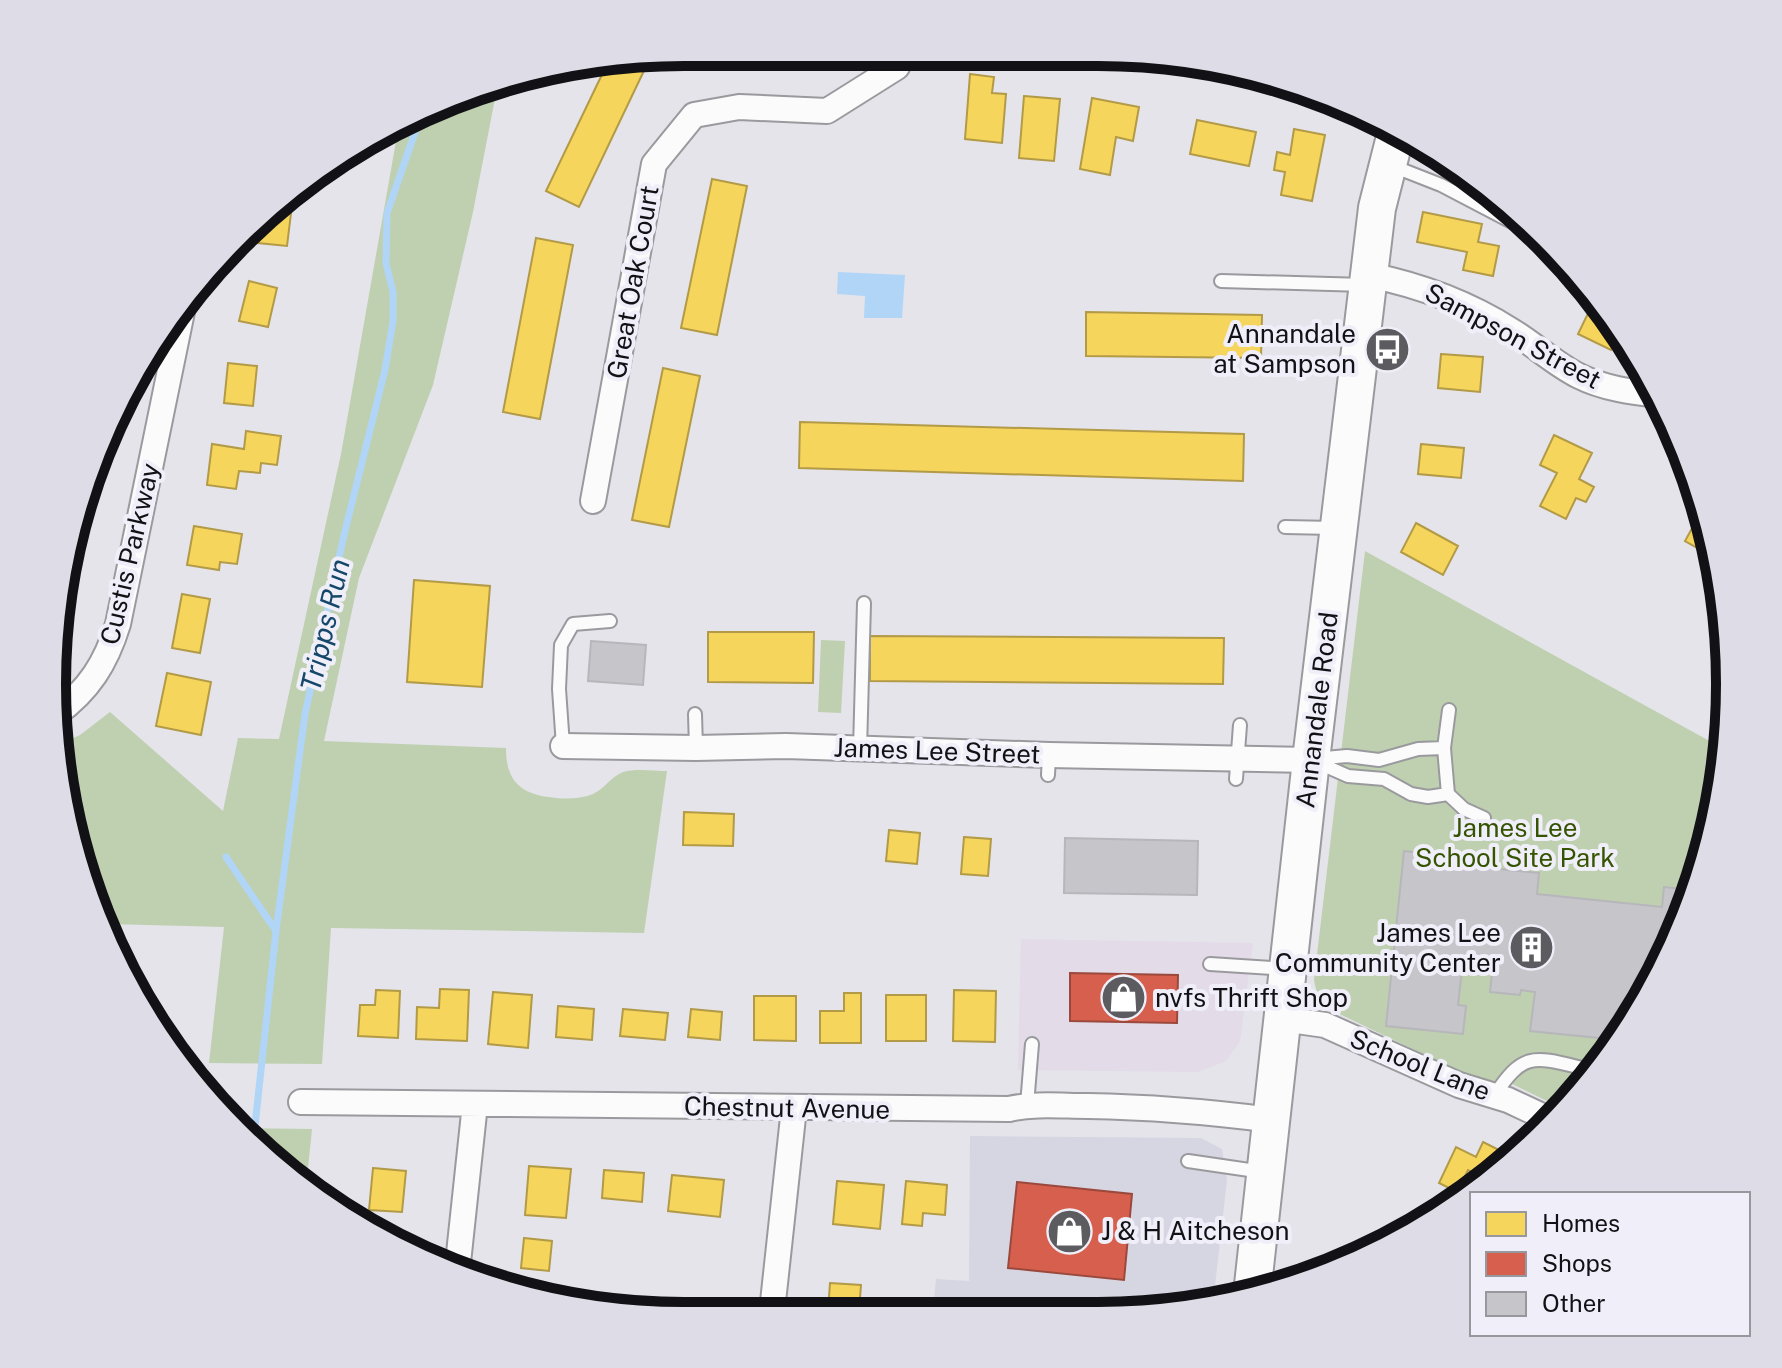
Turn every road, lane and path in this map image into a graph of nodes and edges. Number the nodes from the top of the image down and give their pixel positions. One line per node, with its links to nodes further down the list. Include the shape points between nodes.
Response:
1 (898, 66): 9 (street, Great Oak Court, via 827,111 739,107 694,115 654,164)
2 (1393, 142): 3 (main road, Annandale Road)
3 (1387, 164): 4 (lane); 5 (main road, Annandale Road)
4 (1503, 218)
5 (1368, 280): 6 (lane); 8 (street, Sampson Street, via 1411,284 1447,297 1511,330 1578,376); 11 (main road, Annandale Road)
6 (1221, 281)
7 (178, 330): 14 (street, Custis Parkway, via 118,624 94,679)
8 (1642, 392)
9 (593, 501)
10 (1285, 527): 11 (lane)
11 (1339, 529): 22 (main road, Annandale Road)
12 (864, 603): 21 (lane)
13 (610, 621): 18 (lane, via 573,624 561,645)
14 (67, 706)
15 (1449, 710): 20 (lane)
16 (695, 714): 19 (lane)
17 (1240, 725): 23 (lane)
18 (563, 746): 19 (street, James Lee Street)
19 (696, 748): 21 (street, James Lee Street)
20 (1444, 748): 22 (lane, via 1379,760); 24 (lane)
21 (860, 749): 23 (street, James Lee Street, via 1048,765)
22 (1311, 760): 23 (street, James Lee Street); 24 (lane, via 1348,776 1384,779 1411,794); 27 (main road, Annandale Road)
23 (1237, 769)
24 (1448, 794): 25 (lane)
25 (1484, 818)
26 (1210, 964): 27 (lane)
27 (1289, 969): 28 (main road, Annandale Road)
28 (1283, 1019): 31 (street, School Lane, via 1325,1025); 37 (main road, Annandale Road)
29 (1032, 1044): 34 (lane)
30 (1582, 1068): 31 (lane, via 1555,1061 1523,1062)
31 (1494, 1096): 36 (street, School Lane)
32 (301, 1102): 33 (street, Chestnut Avenue)
33 (475, 1104): 35 (street, Chestnut Avenue); 40 (street)
34 (1027, 1105): 35 (street, Chestnut Avenue); 37 (street, Chestnut Avenue, via 1198,1110)
35 (794, 1108): 42 (street)
36 (1540, 1116)
37 (1272, 1120): 39 (main road, Annandale Road)
38 (1188, 1161): 39 (lane)
39 (1267, 1172): 41 (main road, Annandale Road)
40 (458, 1259)
41 (1253, 1282)
42 (773, 1302)

